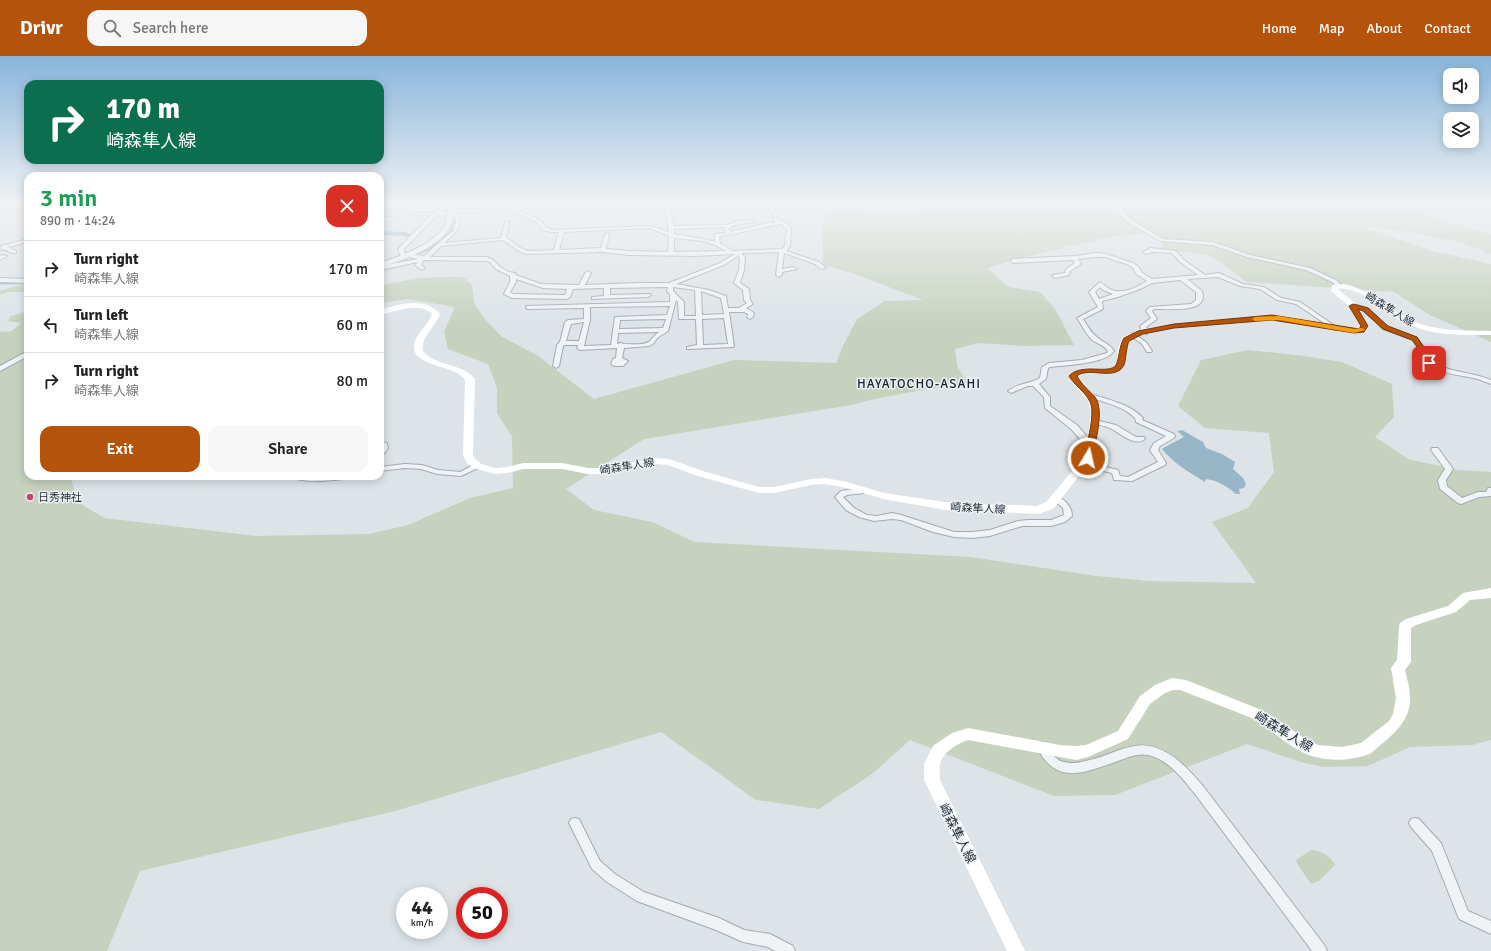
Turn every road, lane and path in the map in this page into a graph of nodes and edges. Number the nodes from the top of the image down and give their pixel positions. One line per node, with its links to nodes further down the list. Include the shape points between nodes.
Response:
1 (405, 245): 20 (street, via 401,249)
2 (427, 245): 20 (street)
3 (440, 245): 21 (street)
4 (513, 245): 13 (street, via 525,252)
5 (558, 245): 13 (street)
6 (604, 245): 12 (street)
7 (671, 245): 18 (street)
8 (718, 245): 16 (street)
9 (787, 245): 14 (street)
10 (1215, 245): 39 (street, via 1249,256 1308,269)
11 (2, 247): 15 (street)
12 (603, 250): 13 (street); 18 (street)
13 (556, 251)
14 (783, 251): 19 (street); 27 (street, via 818,263); 28 (street, via 779,273)
15 (14, 252)
16 (731, 252): 18 (street); 19 (street)
17 (1146, 252): 32 (street, via 1174,252)
18 (671, 253)
19 (739, 253): 37 (street, via 722,264); 53 (street, via 743,262 737,283 746,288 750,304 742,308)
20 (407, 256): 21 (street); 24 (street)
21 (423, 258): 25 (street); 26 (street, via 418,265); 30 (street, via 487,259 493,261 499,269)
22 (1075, 258): 23 (street); 31 (street, via 1078,264 1068,270 1067,274); 36 (street, via 1106,256 1136,266 1138,274)
23 (1013, 260)
24 (384, 263)
25 (384, 267)
26 (422, 268)
27 (823, 268)
28 (794, 269)
29 (588, 273): 41 (street)
30 (513, 274): 40 (street, via 543,286); 40 (street, via 513,282 507,292 512,296 567,297)
31 (1055, 276)
32 (1203, 276): 33 (street); 60 (street, via 1223,276 1242,285 1262,288 1279,299 1298,303)
33 (1181, 278): 36 (street); 63 (street, via 1199,291 1198,301 1185,307 1152,308 1149,311 1154,320 1143,326)
34 (0, 280): 35 (street)
35 (24, 281)
36 (1151, 281): 45 (street)
37 (671, 284): 38 (street); 42 (street); 43 (street, via 670,291)
38 (607, 286): 41 (street); 46 (street)
39 (1340, 286): 51 (main road, 崎森隼人線, via 1335,287 1335,292); 64 (main road, 崎森隼人線, via 1360,291 1404,320 1425,328 1442,332)
40 (571, 287): 41 (street)
41 (581, 287)
42 (698, 290): 55 (street, via 724,297); 58 (street)
43 (673, 294): 49 (street); 58 (street, via 681,302 681,318)
44 (648, 295): 46 (street)
45 (1116, 296): 48 (street); 48 (street, via 1116,293 1100,284 1092,292)
46 (608, 297): 47 (street)
47 (594, 298)
48 (1098, 301): 78 (street, via 1101,308 1080,318 1095,339 1108,346 1111,351 1109,354 1083,362 1049,365 1045,367 1043,379)
49 (673, 304): 50 (street); 56 (street)
50 (587, 306): 52 (street, via 560,310); 59 (street)
51 (1353, 306): 60 (main road, 崎森隼人線, via 1364,329 1354,331); 77 (street, via 1366,309 1385,328 1415,339 1427,356 1424,359 1435,367 1471,374)
52 (528, 307)
53 (745, 310): 55 (street); 57 (street, via 752,313)
54 (384, 312): 86 (main road, via 420,306 434,310 434,323 419,340 418,349 427,360 461,370 470,379 468,455)
55 (726, 313): 58 (street); 69 (street, via 731,346)
56 (669, 316): 61 (street); 62 (street, via 617,318)
57 (750, 316)
58 (699, 317): 69 (street)
59 (588, 320): 66 (street, via 568,322); 67 (street)
60 (1335, 328): 63 (main road, 崎森隼人線, via 1272,318 1174,326)
61 (666, 330): 62 (street); 68 (street, via 647,344)
62 (615, 332): 68 (street)
63 (1146, 332): 65 (main road, 崎森隼人線)
64 (1491, 333)
65 (1133, 335): 71 (street); 80 (main road, 崎森隼人線, via 1124,343 1121,364 1117,369 1085,370 1074,374 1075,380)
66 (563, 343): 67 (street); 75 (street, via 560,345)
67 (580, 345): 68 (street); 73 (street)
68 (617, 346): 74 (street)
69 (700, 347): 70 (street)
70 (689, 348)
71 (1150, 351)
72 (24, 355): 76 (street)
73 (581, 355)
74 (619, 359)
75 (556, 366)
76 (0, 369)
77 (1491, 382)
78 (1035, 384): 79 (street, via 1027,384); 83 (street, via 1047,396 1047,407 1074,427)
79 (1011, 391)
80 (1090, 396): 81 (main road, 崎森隼人線, via 1096,410); 85 (street, via 1124,408 1137,416 1138,421 1172,436 1157,445 1154,450 1162,463 1129,479 1117,478 1115,472)
81 (1094, 422): 82 (street, via 1113,427 1135,439); 83 (main road, 崎森隼人線)
82 (1141, 439)
83 (1090, 445): 85 (main road, 崎森隼人線, via 1088,458)
84 (1435, 450): 88 (street, via 1449,470 1442,480 1443,487 1461,501 1488,494)
85 (1084, 464): 90 (main road, 崎森隼人線)
86 (478, 466): 87 (street, via 461,474 437,472 422,467); 89 (main road, 崎森隼人線, via 495,471 523,466 562,466 602,471 655,461 668,462 758,490 774,490 825,481)
87 (384, 468)
88 (1491, 490)
89 (864, 491): 90 (main road, 崎森隼人線, via 945,506 1019,510 1046,508); 90 (street, via 849,492 839,497 855,513 868,518 891,516 911,520 949,534 963,535 1001,531 1024,522 1053,524 1062,521 1068,516 1069,511 1065,504)
90 (1055, 498)
91 (1491, 593): 92 (main road, 崎森隼人線, via 1466,596 1452,609 1405,626 1404,662 1398,668 1403,698 1400,714 1394,725 1365,749 1342,754 1316,751 1299,743 1254,713 1181,684 1172,684 1160,689 1145,700 1128,729 1116,739 1088,751 1076,753)
92 (1042, 747): 97 (main road, 崎森隼人線, via 968,734 957,737 938,751 932,764 932,780); 98 (street, via 1047,756 1060,766 1072,768 1140,750 1158,754 1178,767 1199,790)
93 (575, 823): 96 (street, via 596,865 610,878 641,898 719,924 743,936 770,941)
94 (1415, 823): 95 (street, via 1437,847 1464,915)
95 (1491, 928)
96 (788, 951)
97 (1016, 951)
98 (1320, 951)

